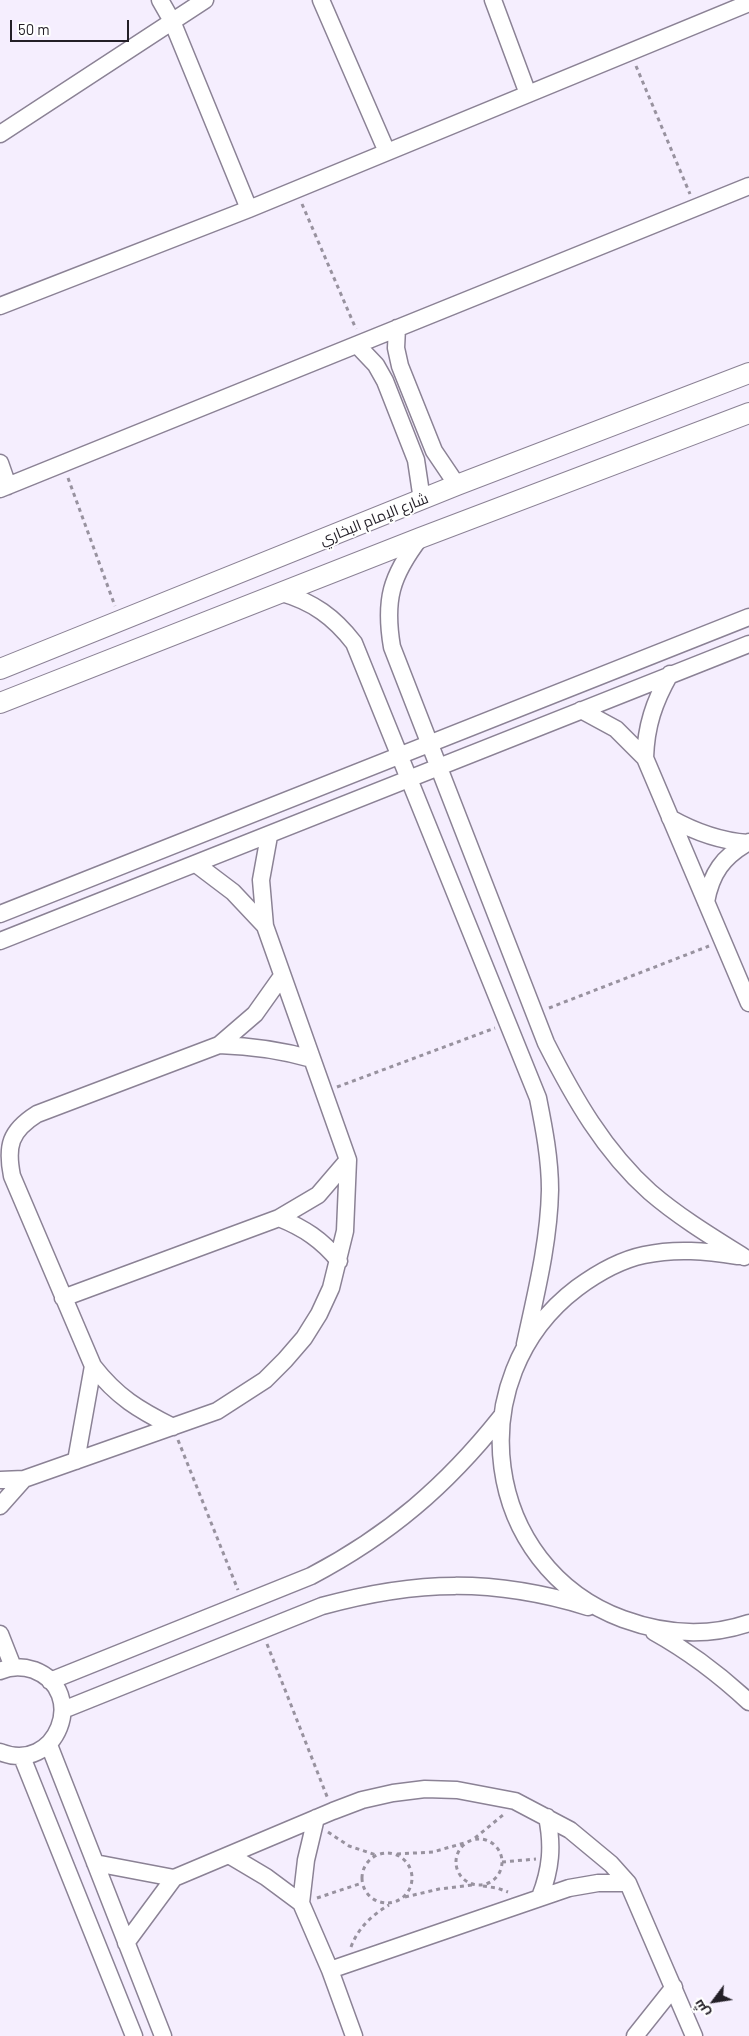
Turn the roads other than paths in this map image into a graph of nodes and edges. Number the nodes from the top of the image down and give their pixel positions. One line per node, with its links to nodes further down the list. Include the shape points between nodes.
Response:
1 (160, 0): 6 (street)
2 (205, 0): 6 (street)
3 (321, 0): 9 (street)
4 (493, 0): 7 (street)
5 (749, 3): 7 (street)
6 (172, 21): 8 (street); 11 (street)
7 (528, 94): 9 (street)
8 (0, 134)
9 (387, 152): 11 (street)
10 (749, 186): 13 (street)
11 (249, 209): 12 (street)
12 (0, 306)
13 (397, 328): 14 (street); 18 (street, via 396,348 400,366 434,451)
14 (359, 344): 19 (street); 20 (street, via 385,381 416,460)
15 (749, 373): 18 (street, شارع الإمام البخاري)
16 (749, 412): 21 (street)
17 (0, 463): 19 (street)
18 (457, 485): 20 (street, شارع الإمام البخاري)
19 (4, 487)
20 (422, 500): 25 (street, شارع الإمام البخاري)
21 (420, 538): 22 (street); 29 (street, via 402,562 390,589 387,618 392,647)
22 (282, 592): 27 (street); 30 (street, via 323,610 354,643)
23 (749, 616): 29 (street)
24 (749, 644): 26 (street)
25 (0, 668)
26 (670, 674): 28 (street); 31 (street, via 650,714)
27 (0, 703)
28 (581, 710): 31 (street, via 616,728); 32 (street)
29 (429, 744): 30 (street); 32 (street)
30 (401, 756): 33 (street); 39 (street)
31 (645, 758): 34 (street)
32 (439, 768): 33 (street); 48 (street, via 535,1014 567,1084 589,1122 615,1156 650,1192 687,1221)
33 (410, 779): 35 (street); 51 (street, via 538,1098 550,1187 547,1233)
34 (670, 818): 36 (street, via 725,841); 38 (street)
35 (269, 836): 37 (street); 40 (street, via 261,880)
36 (748, 842): 38 (street, via 731,852 718,866)
37 (196, 864): 40 (street, via 233,892); 41 (street)
38 (706, 902): 43 (street)
39 (0, 914)
40 (264, 926): 42 (street)
41 (0, 941)
42 (282, 976): 44 (street, via 254,1014); 45 (street)
43 (748, 999)
44 (219, 1045): 45 (street, via 266,1048); 50 (street, via 37,1114 23,1123 13,1137 8,1156 12,1176)
45 (312, 1059): 46 (street)
46 (348, 1160): 47 (street, via 318,1194); 49 (street, via 345,1231)
47 (279, 1218): 49 (street, via 312,1235); 50 (street)
48 (746, 1258): 51 (street, via 694,1249 644,1255 596,1274 556,1304)
49 (339, 1261): 54 (street, via 319,1314 286,1360 242,1397)
50 (63, 1298): 52 (street)
51 (525, 1344): 53 (street, via 509,1380)
52 (93, 1366): 54 (street, via 108,1386 127,1402); 55 (street, via 90,1397)
53 (501, 1417): 59 (street, via 501,1465 512,1511 535,1552 568,1587); 64 (street, via 448,1478 415,1508 380,1535 311,1576)
54 (173, 1427): 55 (street)
55 (76, 1461): 56 (street)
56 (24, 1479): 57 (street); 58 (street)
57 (0, 1480)
58 (0, 1506)
59 (607, 1613): 61 (street); 66 (street, via 527,1592 486,1586 444,1585 362,1595 322,1606)
60 (749, 1623): 61 (street, via 731,1629 688,1633)
61 (646, 1627): 65 (street, via 685,1649)
62 (0, 1634): 63 (street)
63 (7, 1669): 64 (street, via 27,1668)
64 (50, 1681): 66 (street, via 59,1694)
65 (749, 1702)
66 (63, 1710): 67 (street, via 62,1723)
67 (49, 1745): 69 (street); 73 (street)
68 (0, 1752): 69 (street)
69 (22, 1757): 81 (street)
70 (547, 1817): 71 (street, via 515,1801 457,1790 425,1789 362,1800); 75 (street, via 591,1846); 76 (street, via 551,1858 548,1878)
71 (316, 1818): 72 (street); 77 (street, via 306,1860)
72 (229, 1855): 74 (street); 77 (street)
73 (95, 1863): 74 (street); 78 (street)
74 (174, 1878): 78 (street)
75 (628, 1883): 76 (street, via 569,1888); 80 (street)
76 (540, 1897): 79 (street)
77 (301, 1903): 79 (street)
78 (126, 1943): 82 (street)
79 (330, 1970): 83 (street)
80 (674, 1987): 84 (street); 85 (street)
81 (134, 2036)
82 (163, 2036)
83 (354, 2036)
84 (635, 2036)
85 (694, 2036)

